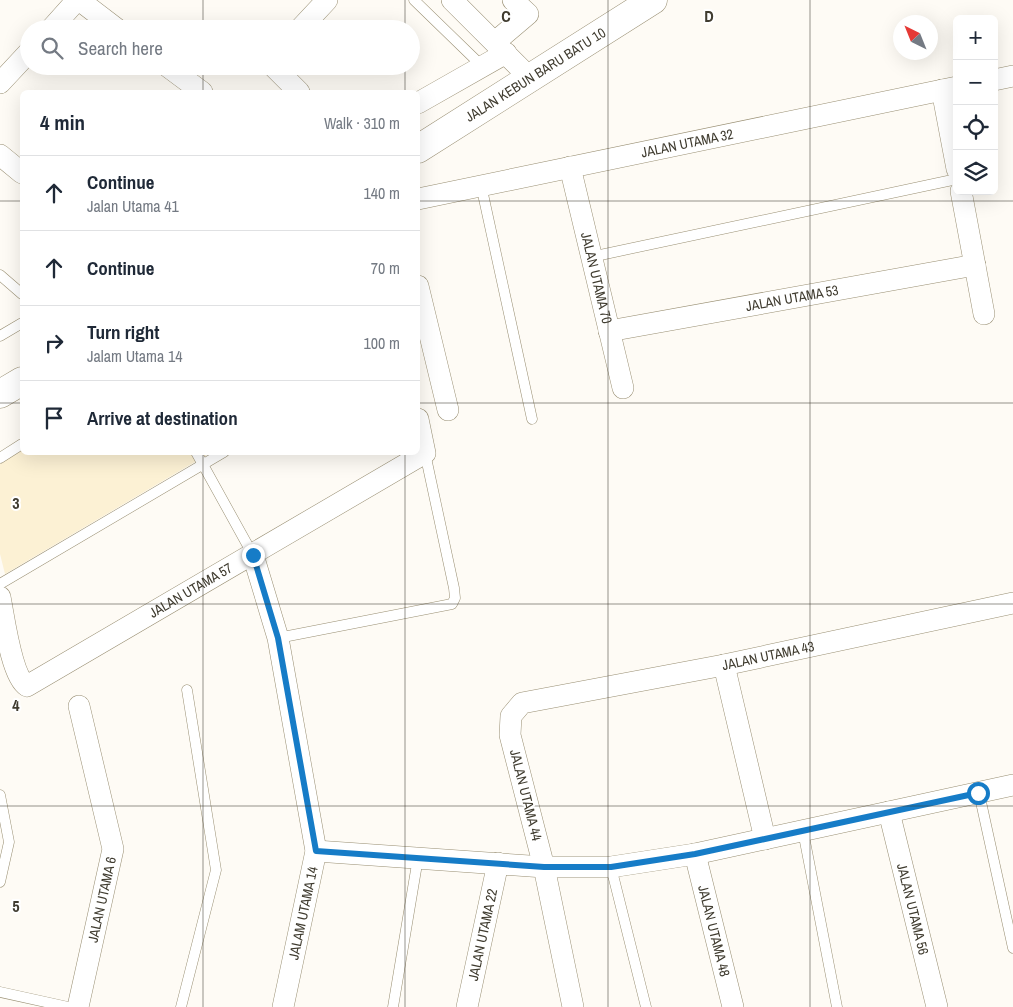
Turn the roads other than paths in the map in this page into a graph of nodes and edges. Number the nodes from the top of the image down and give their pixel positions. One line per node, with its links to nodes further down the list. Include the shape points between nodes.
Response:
1 (78, 0): 7 (street); 8 (street)
2 (327, 0): 9 (street)
3 (414, 0): 12 (lane)
4 (452, 0): 10 (street)
5 (513, 0): 10 (street, via 528,14)
6 (653, 0): 16 (street, JALAN KEBUN BARU BATU 10)
7 (59, 20)
8 (105, 20)
9 (308, 20)
10 (500, 47): 12 (street); 16 (street)
11 (20, 62): 18 (street)
12 (482, 66): 22 (street)
13 (179, 75): 20 (street)
14 (282, 75): 21 (street)
15 (1013, 76): 17 (street)
16 (530, 78): 23 (street, JALAN KEBUN BARU BATU 10)
17 (998, 79)
18 (0, 83)
19 (949, 89): 24 (street); 26 (street, JALAN UTAMA 32)
20 (199, 90)
21 (297, 90)
22 (420, 102)
23 (420, 148)
24 (955, 150)
25 (0, 155): 27 (street)
26 (570, 167): 29 (street, JALAN UTAMA 32); 32 (street, JALAN UTAMA 70)
27 (20, 171)
28 (953, 179): 32 (lane)
29 (481, 185): 31 (street, JALAN UTAMA 32); 45 (lane)
30 (962, 195): 33 (street)
31 (420, 199)
32 (591, 257): 39 (street, JALAN UTAMA 70)
33 (975, 265): 37 (street); 39 (street, JALAN UTAMA 53)
34 (0, 275): 35 (lane)
35 (20, 292)
36 (420, 294): 44 (street)
37 (984, 314)
38 (20, 324): 40 (lane)
39 (609, 331): 42 (street, JALAN UTAMA 70)
40 (0, 336)
41 (20, 382): 43 (street)
42 (623, 388)
43 (0, 394)
44 (448, 410)
45 (532, 419)
46 (420, 429): 48 (street)
47 (20, 445): 51 (lane)
48 (425, 453): 53 (street, JALAN UTAMA 57); 57 (lane, via 454,588 452,604)
49 (198, 455): 52 (lane)
50 (219, 455): 52 (lane)
51 (0, 458)
52 (203, 465): 53 (lane); 54 (lane)
53 (253, 555): 55 (street, JALAN UTAMA 57, via 27,686 15,669); 57 (street, JALAM UTAMA 14)
54 (0, 584)
55 (0, 597)
56 (1013, 603): 58 (street, JALAN UTAMA 43)
57 (278, 638): 68 (street, JALAM UTAMA 14)
58 (724, 665): 60 (street, JALAN UTAMA 43); 67 (street)
59 (187, 690): 79 (lane, via 216,870)
60 (522, 703): 72 (street, JALAN UTAMA 44, via 511,716 510,735)
61 (79, 706): 78 (street, JALAN UTAMA 6, via 114,849)
62 (1013, 785): 63 (street)
63 (978, 793): 65 (street); 75 (lane)
64 (0, 795): 74 (lane, via 9,842)
65 (889, 812): 66 (street); 87 (street, JALAN UTAMA 56)
66 (803, 831): 67 (street); 86 (lane)
67 (765, 839): 69 (street)
68 (316, 851): 70 (street); 80 (street, JALAM UTAMA 14)
69 (695, 854): 73 (street); 85 (street, JALAN UTAMA 48)
70 (418, 858): 71 (street); 81 (lane)
71 (498, 864): 72 (street); 82 (street, JALAN UTAMA 22)
72 (544, 867): 73 (street); 83 (street, JALAN UTAMA 44)
73 (611, 867): 84 (lane)
74 (0, 882)
75 (1013, 948)
76 (0, 992): 77 (lane)
77 (68, 1007)
78 (78, 1007)
79 (181, 1007)
80 (283, 1007)
81 (394, 1007)
82 (467, 1007)
83 (573, 1007)
84 (646, 1007)
85 (733, 1007)
86 (837, 1007)
87 (937, 1007)

